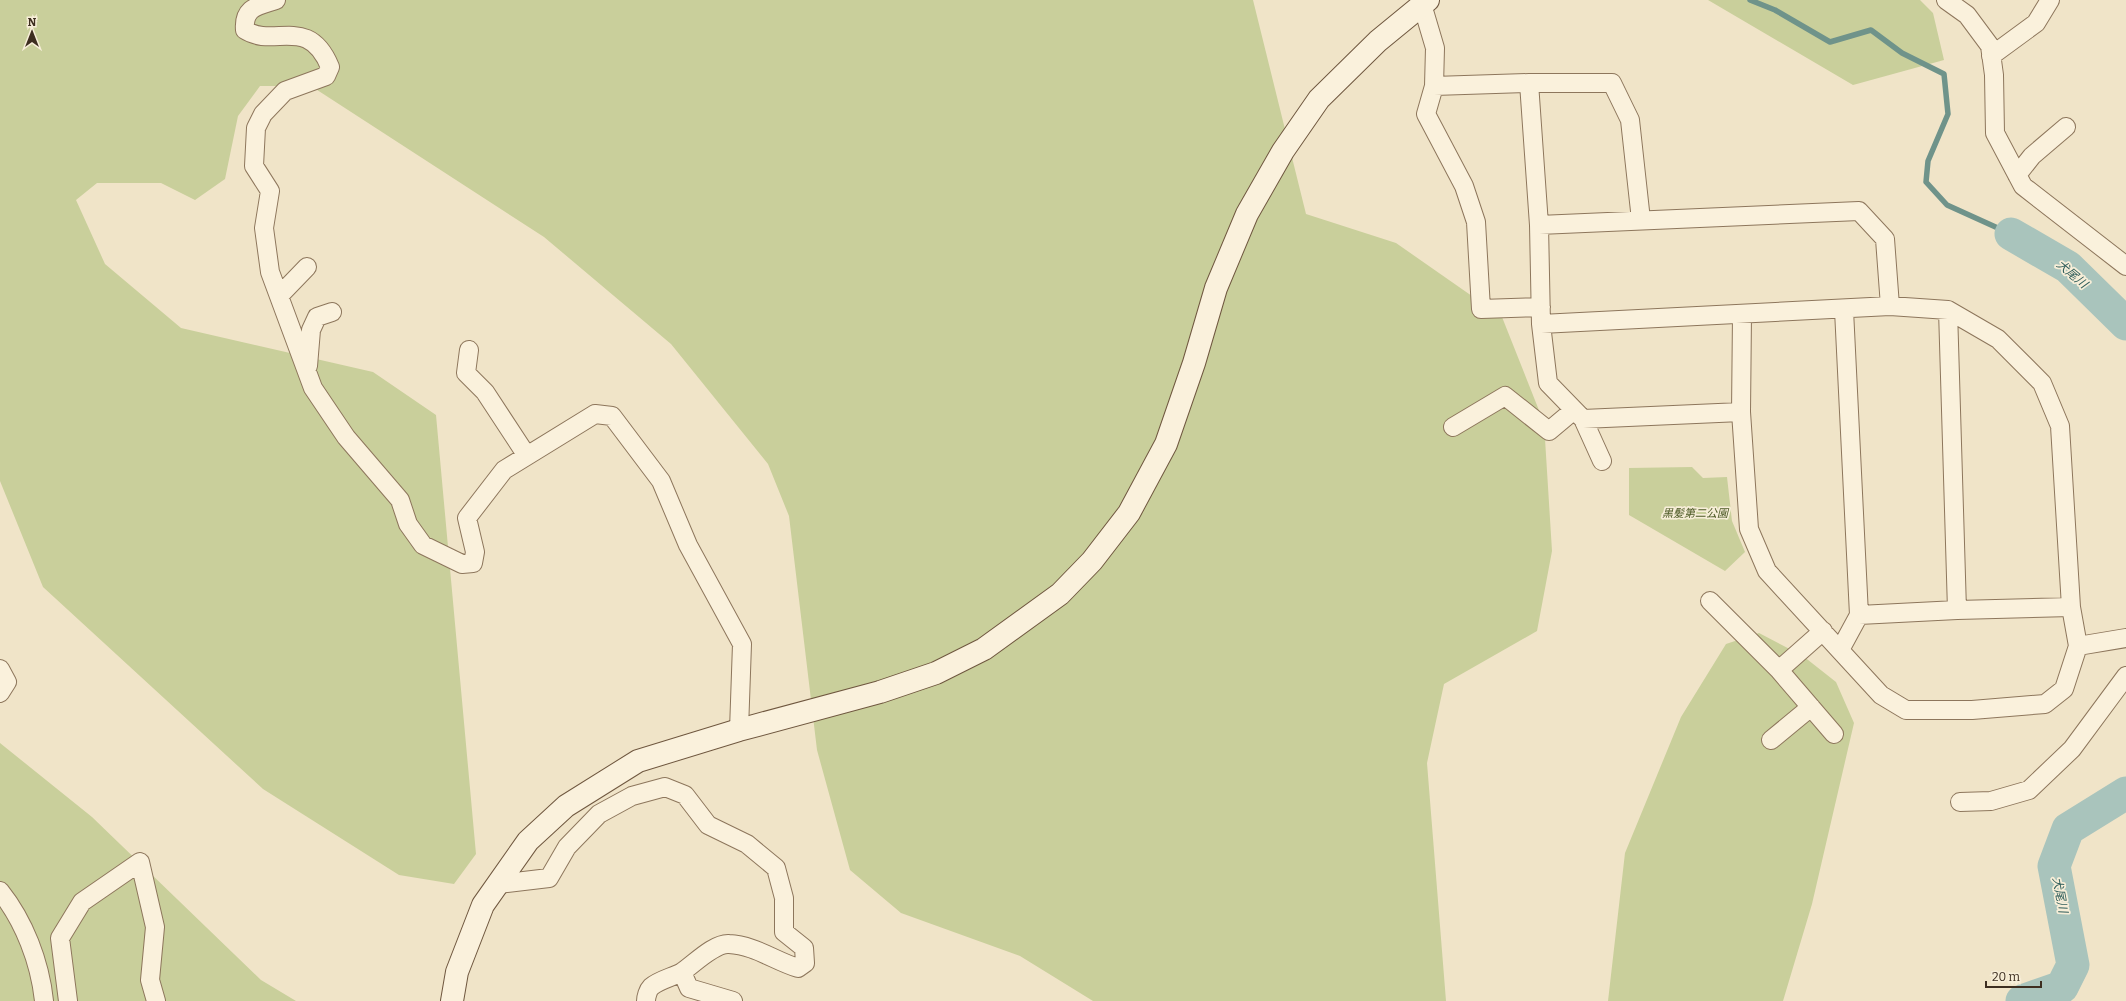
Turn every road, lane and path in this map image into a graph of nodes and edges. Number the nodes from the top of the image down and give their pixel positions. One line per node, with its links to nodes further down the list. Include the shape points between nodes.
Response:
1 (276, 0): 14 (street, via 252,8 244,20 245,30 253,35 294,35 313,43 323,51 330,67 326,76 285,91 262,114 256,128 254,166 270,191 264,228 270,272)
2 (1946, 0): 5 (street, via 1967,15 1990,46)
3 (2050, 0): 5 (street, via 2036,22)
4 (1425, 2): 7 (street, via 1435,48); 41 (street, via 1378,41 1319,99 1283,151 1247,214 1216,288 1166,444 1128,513 1092,561 1060,594 1022,622 984,649 936,673 880,692)
5 (1991, 56): 9 (street, via 1995,133)
6 (1529, 83): 7 (street); 10 (street, via 1612,82 1630,120); 11 (street)
7 (1434, 86): 19 (street, via 1426,114 1464,186 1476,222 1481,309)
8 (2066, 127): 9 (street, via 2032,156)
9 (2017, 175): 12 (street, via 2023,186)
10 (1641, 220): 11 (street); 15 (street, via 1859,211 1885,239)
11 (1539, 225): 19 (street)
12 (2126, 266)
13 (307, 267): 14 (street)
14 (279, 296): 22 (street)
15 (1890, 306): 16 (street); 17 (street)
16 (1844, 310): 20 (street); 31 (street)
17 (1948, 310): 29 (street, via 1998,339 2042,383 2060,426); 30 (street)
18 (332, 312): 22 (street, via 317,317 311,330)
19 (1541, 315): 20 (street); 24 (street, via 1548,383)
20 (1742, 315): 23 (street)
21 (469, 350): 26 (street, via 466,373 484,392)
22 (307, 372): 26 (street, via 313,388 346,437 400,500 408,524 423,545 462,564 473,563 475,552 467,518 504,470)
23 (1740, 412): 24 (street); 32 (street, via 1749,529 1767,572)
24 (1578, 415): 25 (street, via 1549,431 1505,396); 27 (street)
25 (1453, 427)
26 (527, 456): 41 (street, via 595,414 612,416 661,481 688,545 742,644)
27 (1602, 461)
28 (1710, 601): 37 (street)
29 (2071, 606): 30 (street); 34 (street)
30 (1957, 610): 31 (street)
31 (1859, 615): 35 (street)
32 (1823, 632): 35 (street); 37 (street)
33 (2126, 638): 34 (street)
34 (2078, 646): 35 (street, via 2064,689 2045,704 1972,710 1906,710 1881,695)
35 (1840, 650)
36 (0, 668): 39 (street, via 7,682)
37 (1779, 670): 40 (street)
38 (2126, 676): 44 (street, via 2072,749 2029,790 1991,801)
39 (0, 693)
40 (1811, 707): 42 (street); 43 (street)
41 (738, 730): 45 (street, via 638,761 566,806 528,841)
42 (1834, 734)
43 (1771, 740)
44 (1960, 802)
45 (498, 884): 47 (street, via 549,878 567,847 600,814 632,796 665,787 685,795 708,825 747,844 776,868 784,898 784,932 804,948 805,963 798,968 753,948 727,943 713,949); 51 (street, via 480,912 457,972)
46 (0, 891): 48 (street, via 25,932 42,977)
47 (682, 972): 52 (street, via 652,987); 53 (street, via 689,988)
48 (44, 1001)
49 (68, 1001): 50 (street, via 60,938 82,902 140,862 155,927 150,980)
50 (156, 1001)
51 (452, 1001)
52 (646, 1001)
53 (733, 1001)

